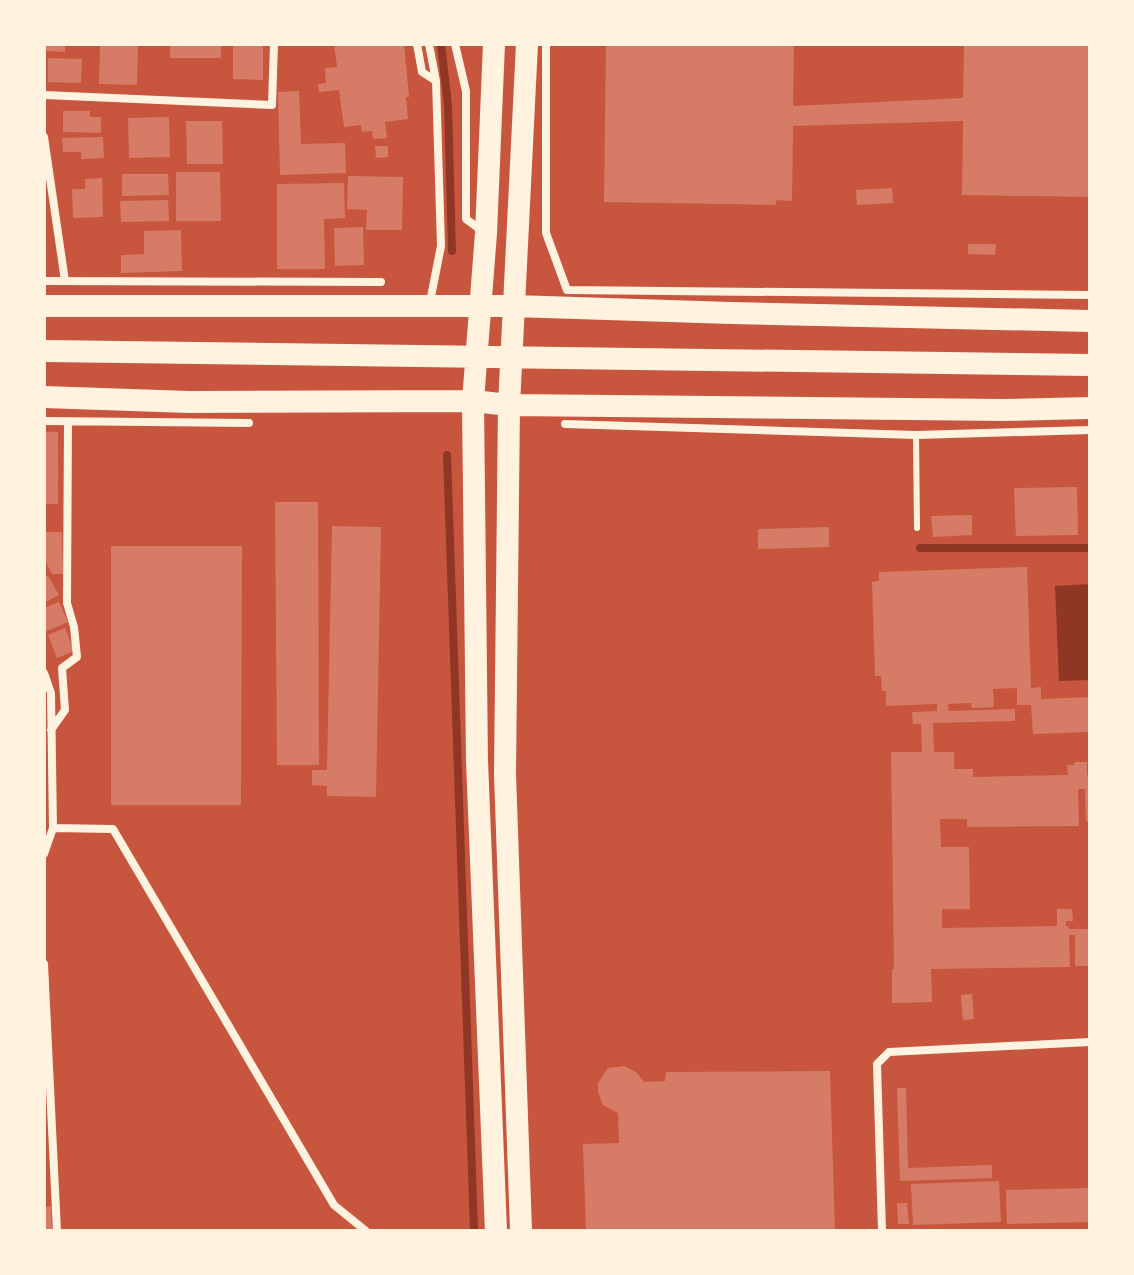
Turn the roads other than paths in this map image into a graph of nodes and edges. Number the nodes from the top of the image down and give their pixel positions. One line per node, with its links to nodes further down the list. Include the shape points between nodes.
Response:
1 (274, 44): 9 (street, via 272,105)
2 (417, 44): 8 (street, via 422,72)
3 (429, 44): 8 (street)
4 (455, 44): 11 (street, via 466,91 466,219)
5 (494, 44): 11 (highway)
6 (527, 44): 18 (highway)
7 (546, 44): 15 (street, via 546,233 567,290)
8 (436, 81): 17 (street, via 441,246)
9 (44, 95)
10 (44, 137): 13 (street)
11 (486, 233): 19 (highway)
12 (44, 281): 13 (street)
13 (65, 281): 14 (street)
14 (381, 282)
15 (1090, 295)
16 (44, 306): 17 (highway)
17 (429, 306): 19 (highway)
18 (514, 306): 19 (highway); 20 (highway); 25 (highway)
19 (479, 307): 24 (highway)
20 (1090, 321)
21 (44, 351): 22 (highway)
22 (1090, 365)
23 (44, 397): 24 (highway)
24 (473, 401): 25 (highway); 44 (highway, via 477,761)
25 (509, 405): 26 (highway); 45 (highway, via 505,774)
26 (1090, 408)
27 (44, 421): 28 (street)
28 (68, 422): 29 (street); 35 (street, via 67,603 77,657 62,668 65,710)
29 (249, 423)
30 (565, 424): 32 (street)
31 (1090, 430): 32 (street)
32 (916, 435): 33 (lane)
33 (917, 528)
34 (44, 673): 35 (street, via 51,693)
35 (51, 730): 36 (street)
36 (48, 764): 37 (street)
37 (53, 828): 38 (street); 43 (street, via 113,829 334,1205)
38 (44, 854)
39 (44, 964): 40 (street)
40 (44, 978): 42 (street)
41 (1090, 1042): 46 (street, via 889,1052 877,1064)
42 (57, 1231)
43 (366, 1231)
44 (496, 1231)
45 (521, 1231)
46 (882, 1231)

